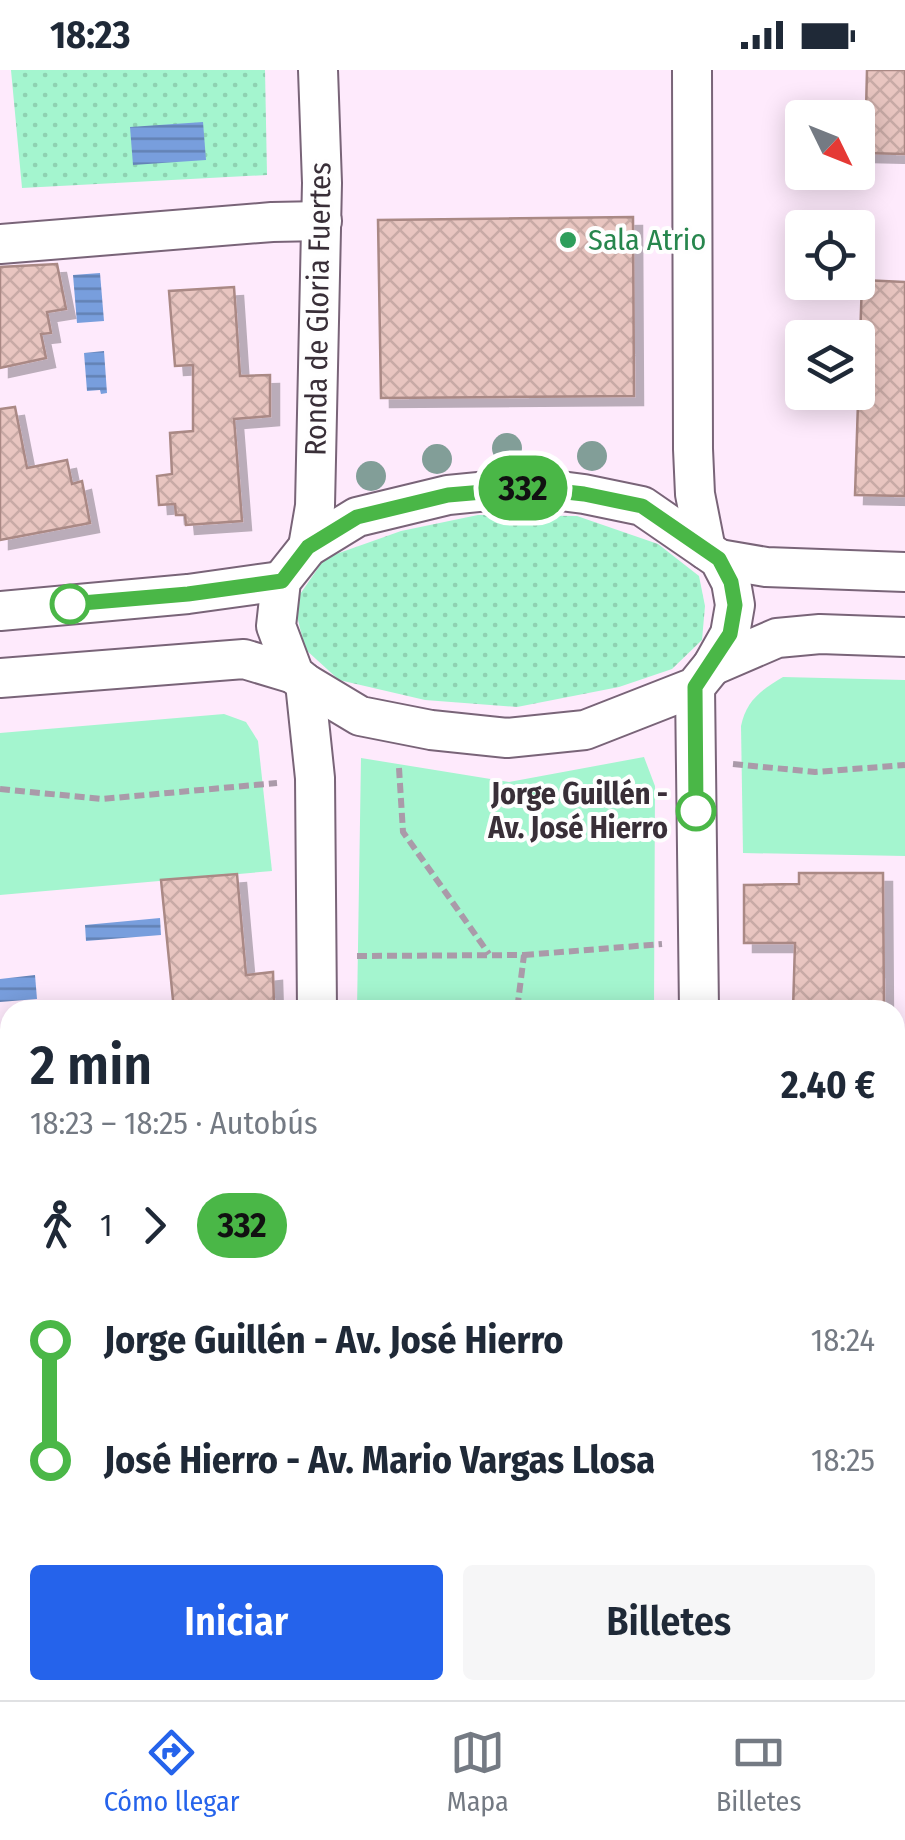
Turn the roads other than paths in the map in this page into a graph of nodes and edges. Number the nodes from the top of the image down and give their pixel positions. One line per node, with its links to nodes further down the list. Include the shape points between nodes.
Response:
1 (318, 70): 3 (street, Ronda de Gloria Fuertes)
2 (692, 70): 6 (street, via 693,449 695,494)
3 (322, 221): 4 (street); 5 (street, Ronda de Gloria Fuertes, via 315,506)
4 (0, 244)
5 (308, 547): 6 (street, via 357,517 448,495 530,488 642,506); 8 (street)
6 (712, 555): 7 (street, via 766,567); 11 (street, via 731,582 735,605 730,634)
7 (905, 572)
8 (282, 581): 9 (street); 13 (street, via 276,626)
9 (0, 610)
10 (905, 637): 11 (street, via 776,638)
11 (703, 676): 13 (street, via 584,730 508,738 360,716); 15 (street)
12 (0, 678): 13 (street, via 244,659)
13 (300, 678): 14 (street, via 315,778)
14 (317, 1000)
15 (699, 1000)

